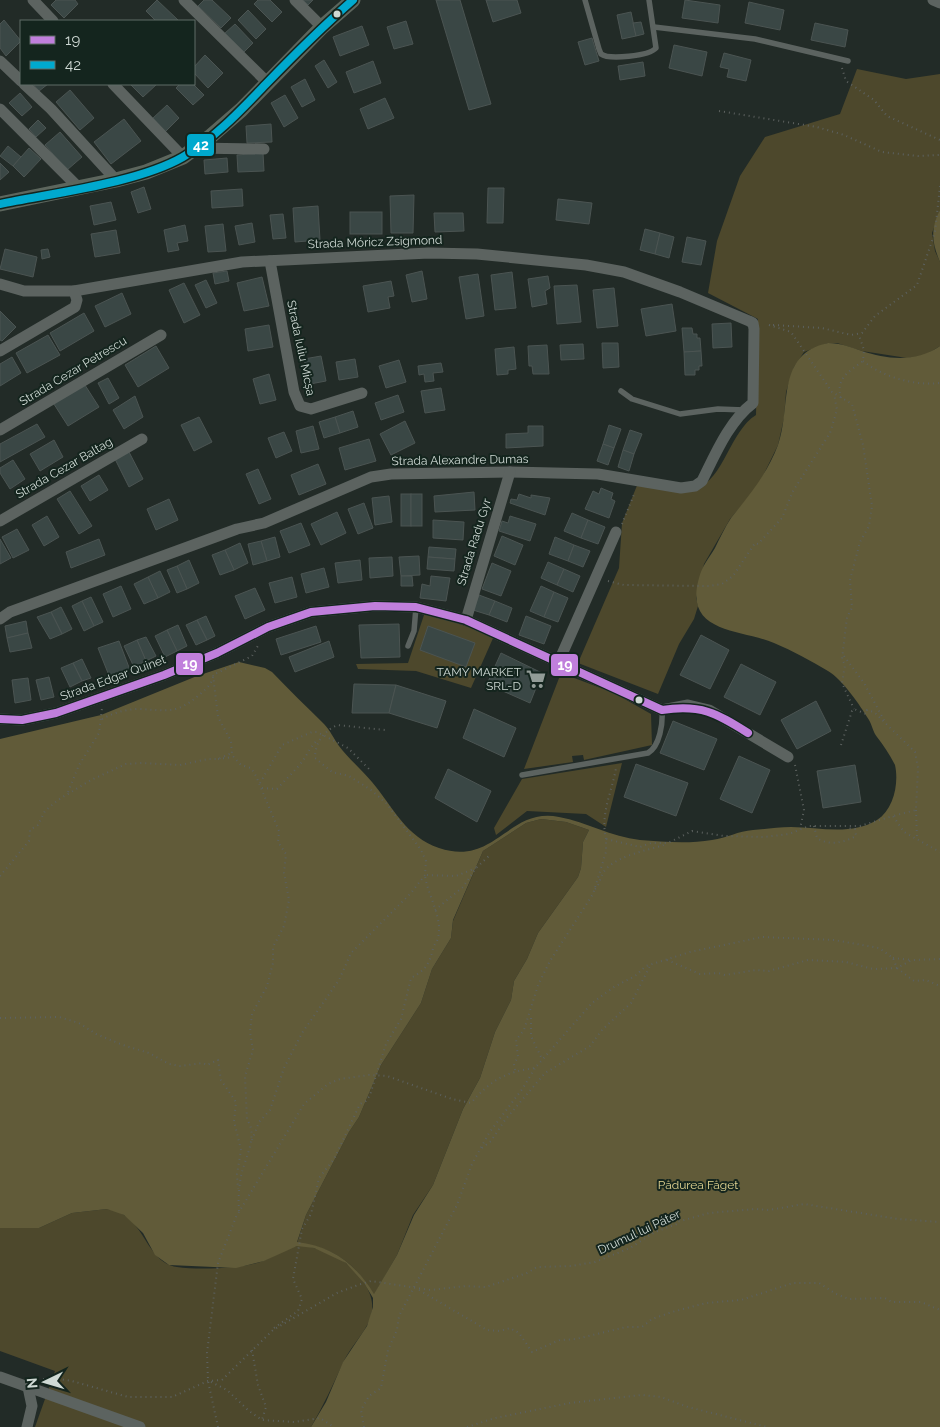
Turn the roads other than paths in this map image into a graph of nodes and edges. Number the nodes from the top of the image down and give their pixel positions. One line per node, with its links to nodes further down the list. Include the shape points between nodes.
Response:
1 (33, 0): 9 (street)
2 (184, 0): 15 (street)
3 (295, 0): 10 (street)
4 (353, 0): 10 (street)
5 (585, 0): 11 (lane, via 599,49 605,56 650,53 656,48)
6 (649, 0): 11 (lane)
7 (933, 0): 8 (street)
8 (940, 2)
9 (52, 20)
10 (322, 27): 15 (street)
11 (654, 27): 13 (lane, via 755,39)
12 (0, 61): 14 (street)
13 (848, 61)
14 (20, 80)
15 (268, 83): 20 (street)
16 (25, 85): 21 (street)
17 (114, 85): 20 (street)
18 (0, 109): 22 (street)
19 (264, 149): 20 (street)
20 (189, 153): 21 (street, via 146,172)
21 (116, 180): 22 (street)
22 (79, 188): 23 (street)
23 (0, 204)
24 (270, 261): 26 (street, Strada Móricz Zsigmond, via 242,262); 27 (street, Strada Móricz Zsigmond, via 438,253 586,265 624,272); 31 (street, Strada Iuliu Micșa, via 294,392 300,406 311,409)
25 (0, 284): 26 (street, Strada Móricz Zsigmond, via 24,291)
26 (74, 291): 29 (street, via 75,307)
27 (749, 322): 32 (street, Strada Alexandre Dumas, via 754,398)
28 (161, 335): 33 (street, Strada Cezar Petrescu)
29 (0, 352)
30 (621, 391): 32 (lane, via 632,399 680,414 718,409)
31 (362, 393)
32 (744, 410): 35 (street, Strada Alexandre Dumas, via 702,481 695,486 681,488 598,474)
33 (0, 430)
34 (142, 439): 36 (street, Strada Cezar Baltag)
35 (510, 472): 39 (street, Strada Alexandre Dumas, via 371,477 264,523 236,529 10,612); 40 (street, Strada Radu Gyr)
36 (0, 521)
37 (616, 532): 42 (street)
38 (416, 607): 40 (street, Strada Edgar Quinet); 41 (lane, via 414,631); 44 (street, Strada Edgar Quinet, via 348,607 311,612 260,632 217,654 101,698 37,718)
39 (0, 619)
40 (466, 620): 42 (street, Strada Edgar Quinet)
41 (408, 646)
42 (559, 661): 43 (street, Strada Edgar Quinet)
43 (662, 710): 45 (street, via 688,705 709,710); 46 (lane, via 662,724 652,750)
44 (0, 718)
45 (792, 761)
46 (522, 775)
47 (0, 1377): 48 (street)
48 (32, 1388): 49 (street); 50 (street)
49 (27, 1427)
50 (140, 1427)

